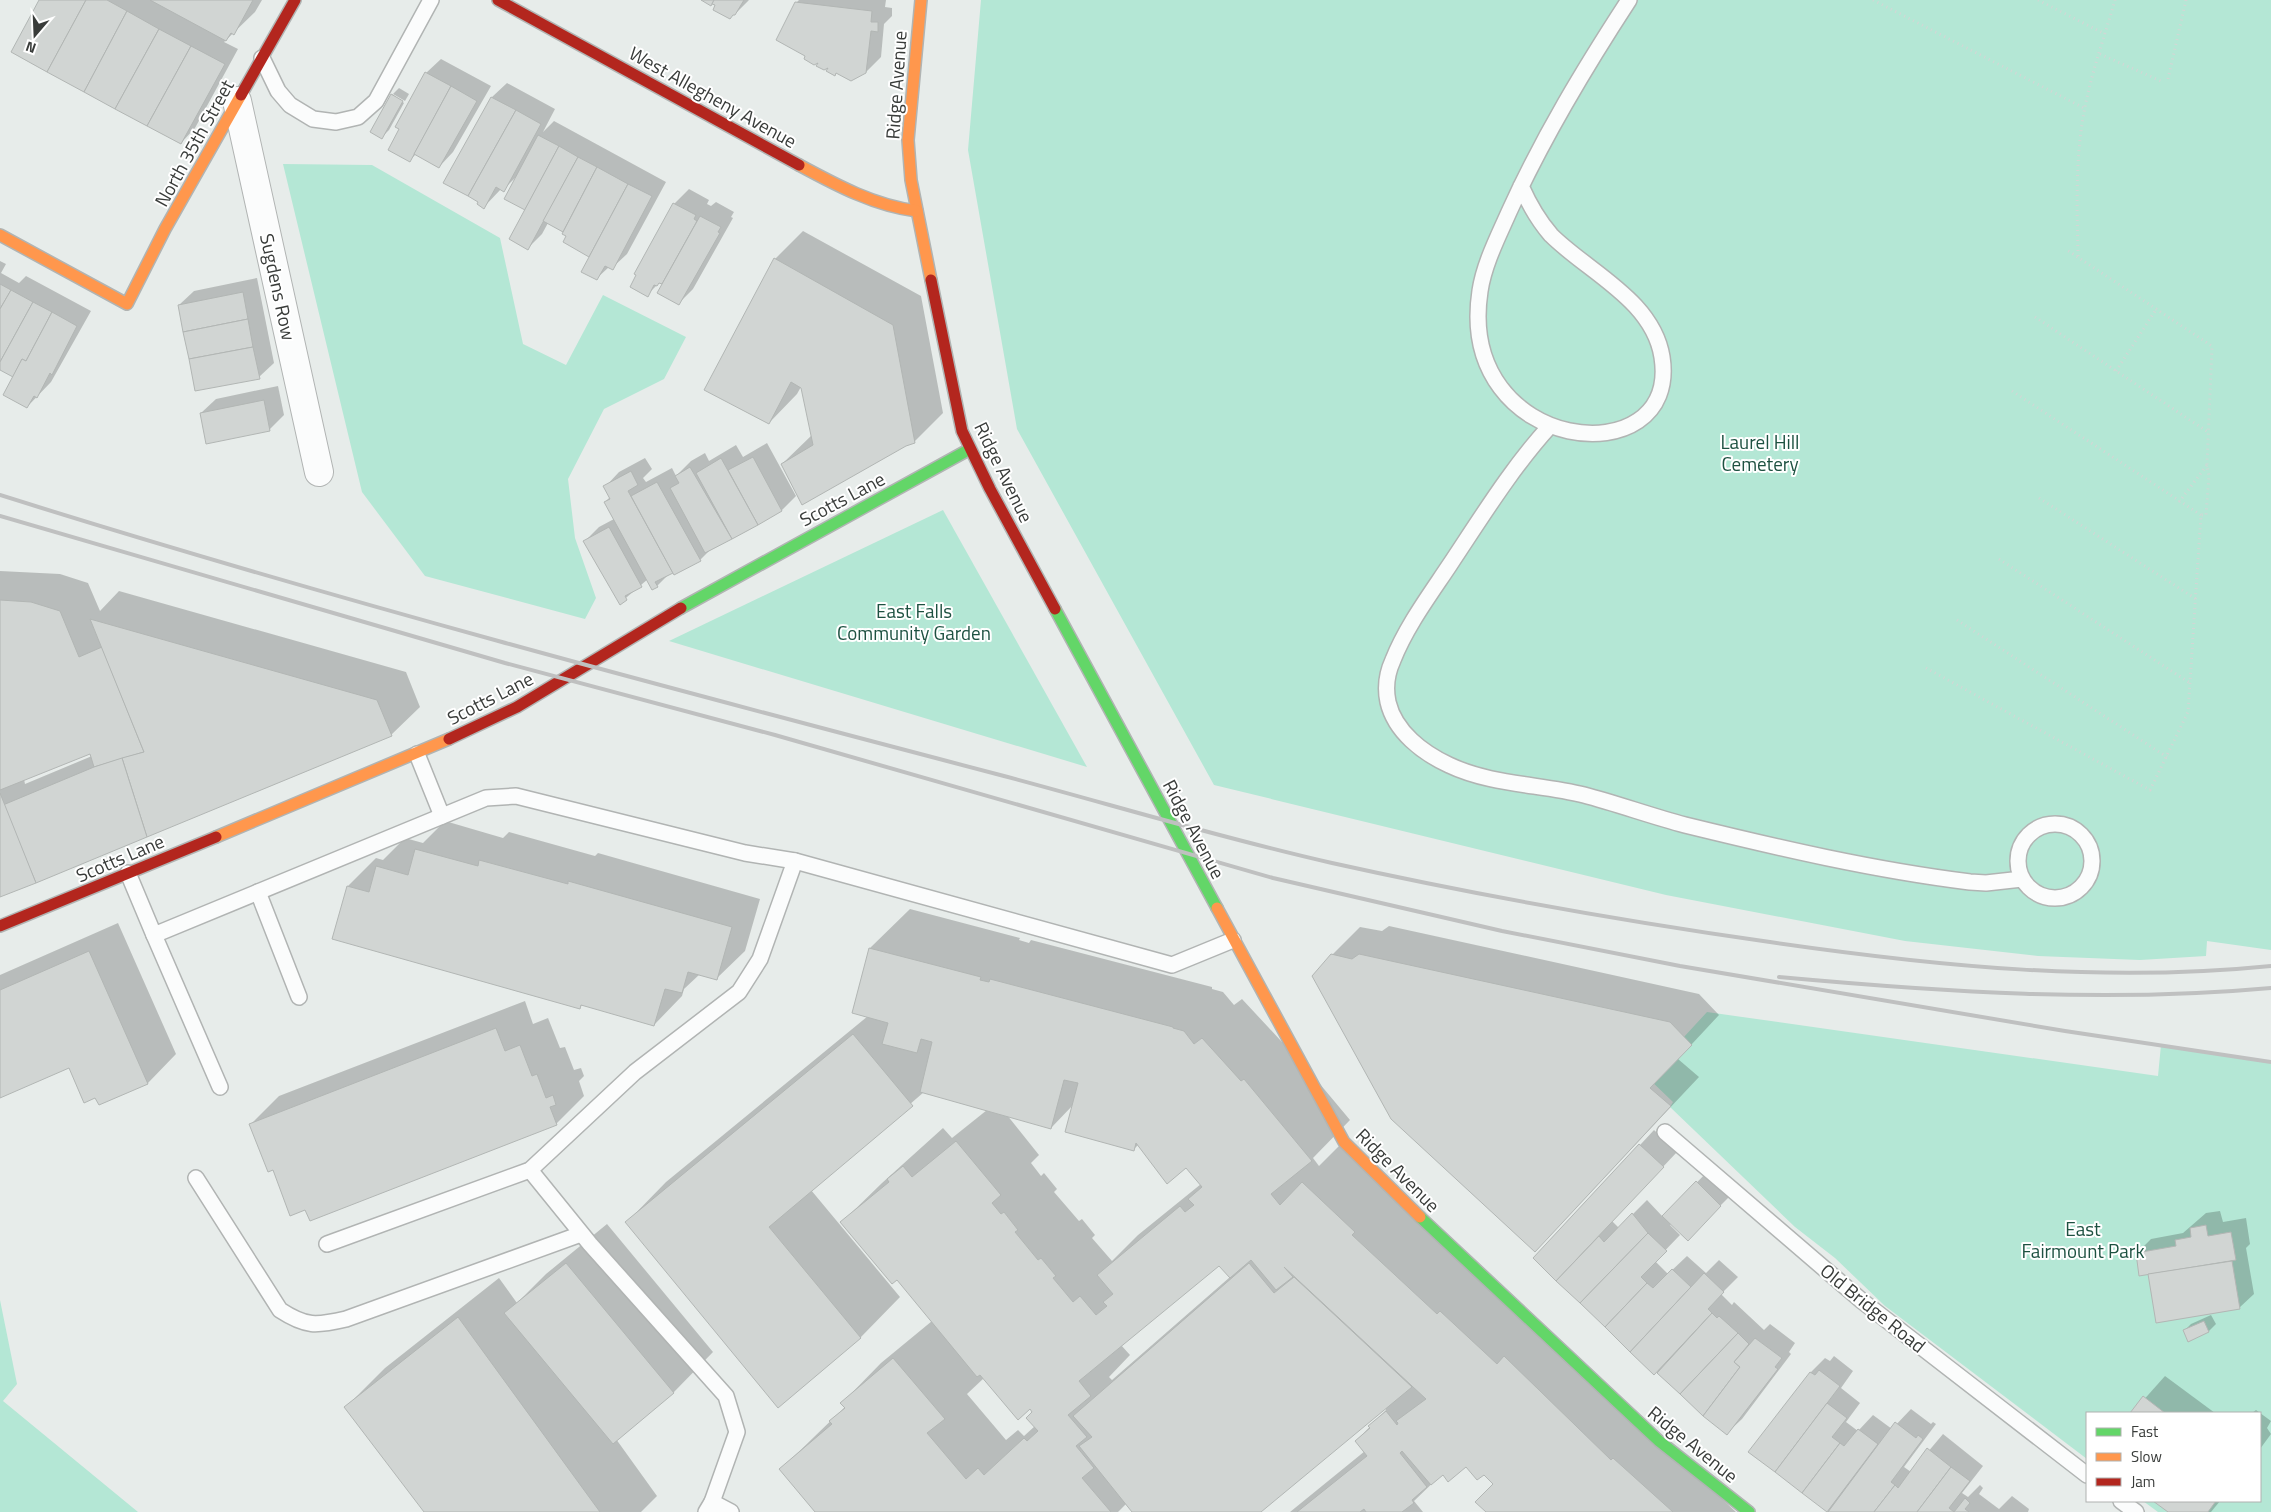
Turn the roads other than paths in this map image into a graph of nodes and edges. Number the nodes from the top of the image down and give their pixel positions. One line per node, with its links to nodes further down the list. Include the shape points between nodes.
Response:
1 (295, 0): 6 (main road, North 35th Street)
2 (431, 0): 6 (lane, via 376,101 358,117 336,122 313,119 290,105 278,91)
3 (498, 0): 9 (main road, West Allegheny Avenue, via 834,184 893,208)
4 (921, 0): 9 (main road, Ridge Avenue, via 908,145)
5 (1629, 0): 8 (lane, via 1563,105)
6 (262, 58): 7 (main road, North 35th Street)
7 (237, 101): 10 (main road, North 35th Street, via 127,304); 13 (street, Sugdens Row)
8 (1521, 186): 11 (lane, via 1484,274 1479,326 1487,366 1494,381 1520,407); 11 (lane, via 1533,212 1552,235 1615,288 1642,316 1653,333 1662,359 1661,390 1656,402 1635,422 1621,429 1594,434)
9 (917, 211): 12 (main road, Ridge Avenue, via 958,413)
10 (0, 235)
11 (1549, 427): 18 (lane, via 1521,459 1427,599 1398,649 1388,676 1387,695 1392,714 1408,737 1435,758 1468,773 1576,793 1813,856 1970,882)
12 (970, 449): 14 (main road, Scotts Lane, via 732,579 517,707); 22 (main road, Ridge Avenue)
13 (319, 472)
14 (417, 754): 15 (lane); 17 (main road, Scotts Lane)
15 (442, 816): 16 (lane, via 486,798 516,796 745,853); 19 (lane)
16 (795, 861): 22 (lane, via 1172,965); 26 (lane, via 760,959 739,992 634,1072)
17 (128, 873): 20 (main road, Scotts Lane); 21 (lane)
18 (2022, 879): 18 (lane, via 2018,868 2021,845 2037,828 2060,824 2071,827 2089,843 2093,866 2089,878 2073,894 2056,898 2039,895)
19 (258, 892): 21 (lane); 23 (lane)
20 (0, 926)
21 (154, 935): 24 (lane)
22 (1233, 940): 34 (main road, Ridge Avenue, via 1344,1142 1361,1161 1652,1435)
23 (299, 997)
24 (220, 1087)
25 (1666, 1132): 30 (lane, Old Bridge Road, via 1862,1301)
26 (530, 1170): 28 (lane); 29 (lane)
27 (196, 1178): 28 (lane, via 280,1310 298,1322 319,1325 346,1319)
28 (581, 1234): 32 (lane, via 726,1396 737,1432)
29 (327, 1244)
30 (2086, 1474)
31 (2123, 1502): 35 (lane)
32 (709, 1507): 33 (lane)
33 (731, 1512)
34 (1749, 1512)
35 (2136, 1512)

